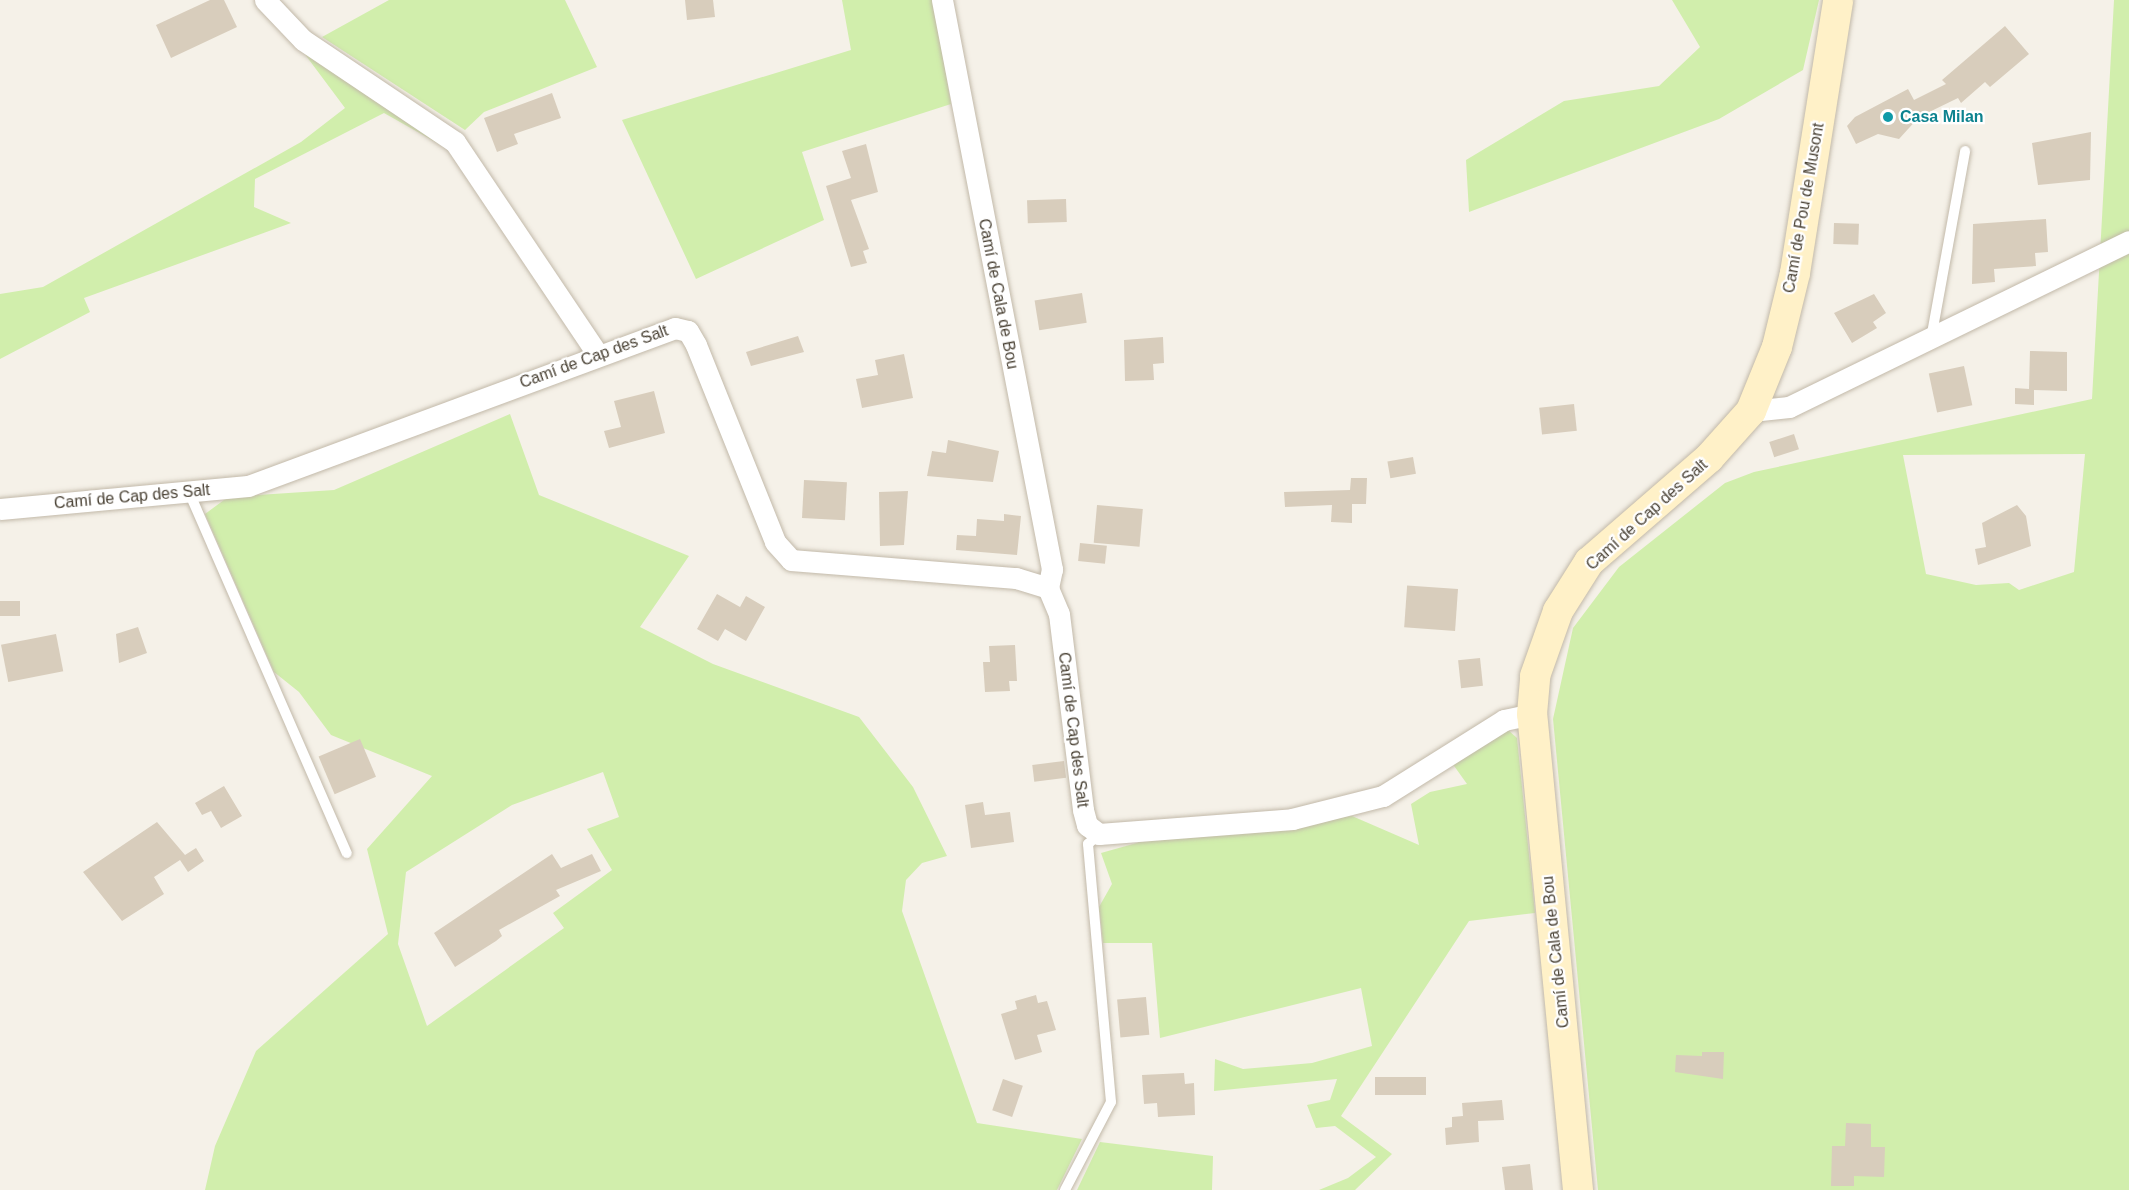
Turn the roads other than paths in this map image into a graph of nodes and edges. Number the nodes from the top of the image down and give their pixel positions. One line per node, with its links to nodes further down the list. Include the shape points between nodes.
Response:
1 (265, 0): 7 (street, via 303,40 455,142)
2 (942, 0): 11 (street, Camí de Cala de Bou, via 1052,569)
3 (1838, 0): 8 (street, Camí de Pou de Musont, via 1795,273 1778,347)
4 (1965, 151): 6 (lane)
5 (2129, 241): 6 (street)
6 (1931, 340): 8 (street, via 1789,408)
7 (598, 355): 9 (street, Camí de Cap des Salt, via 248,486); 11 (street, Camí de Cap des Salt, via 661,331 688,331 776,542 791,560 1017,578)
8 (1751, 411): 12 (street, Camí de Cap des Salt, via 1709,458 1589,562 1544,645)
9 (189, 492): 10 (street, Camí de Cap des Salt); 14 (lane)
10 (0, 509)
11 (1048, 588): 13 (street, Camí de Cap des Salt, via 1059,614 1083,810 1087,825)
12 (1532, 714): 13 (street, via 1504,720 1383,796 1292,819); 16 (street, Camí de Cala de Bou)
13 (1099, 834): 15 (lane, via 1088,844 1111,1102)
14 (347, 853)
15 (1065, 1190)
16 (1578, 1190)

